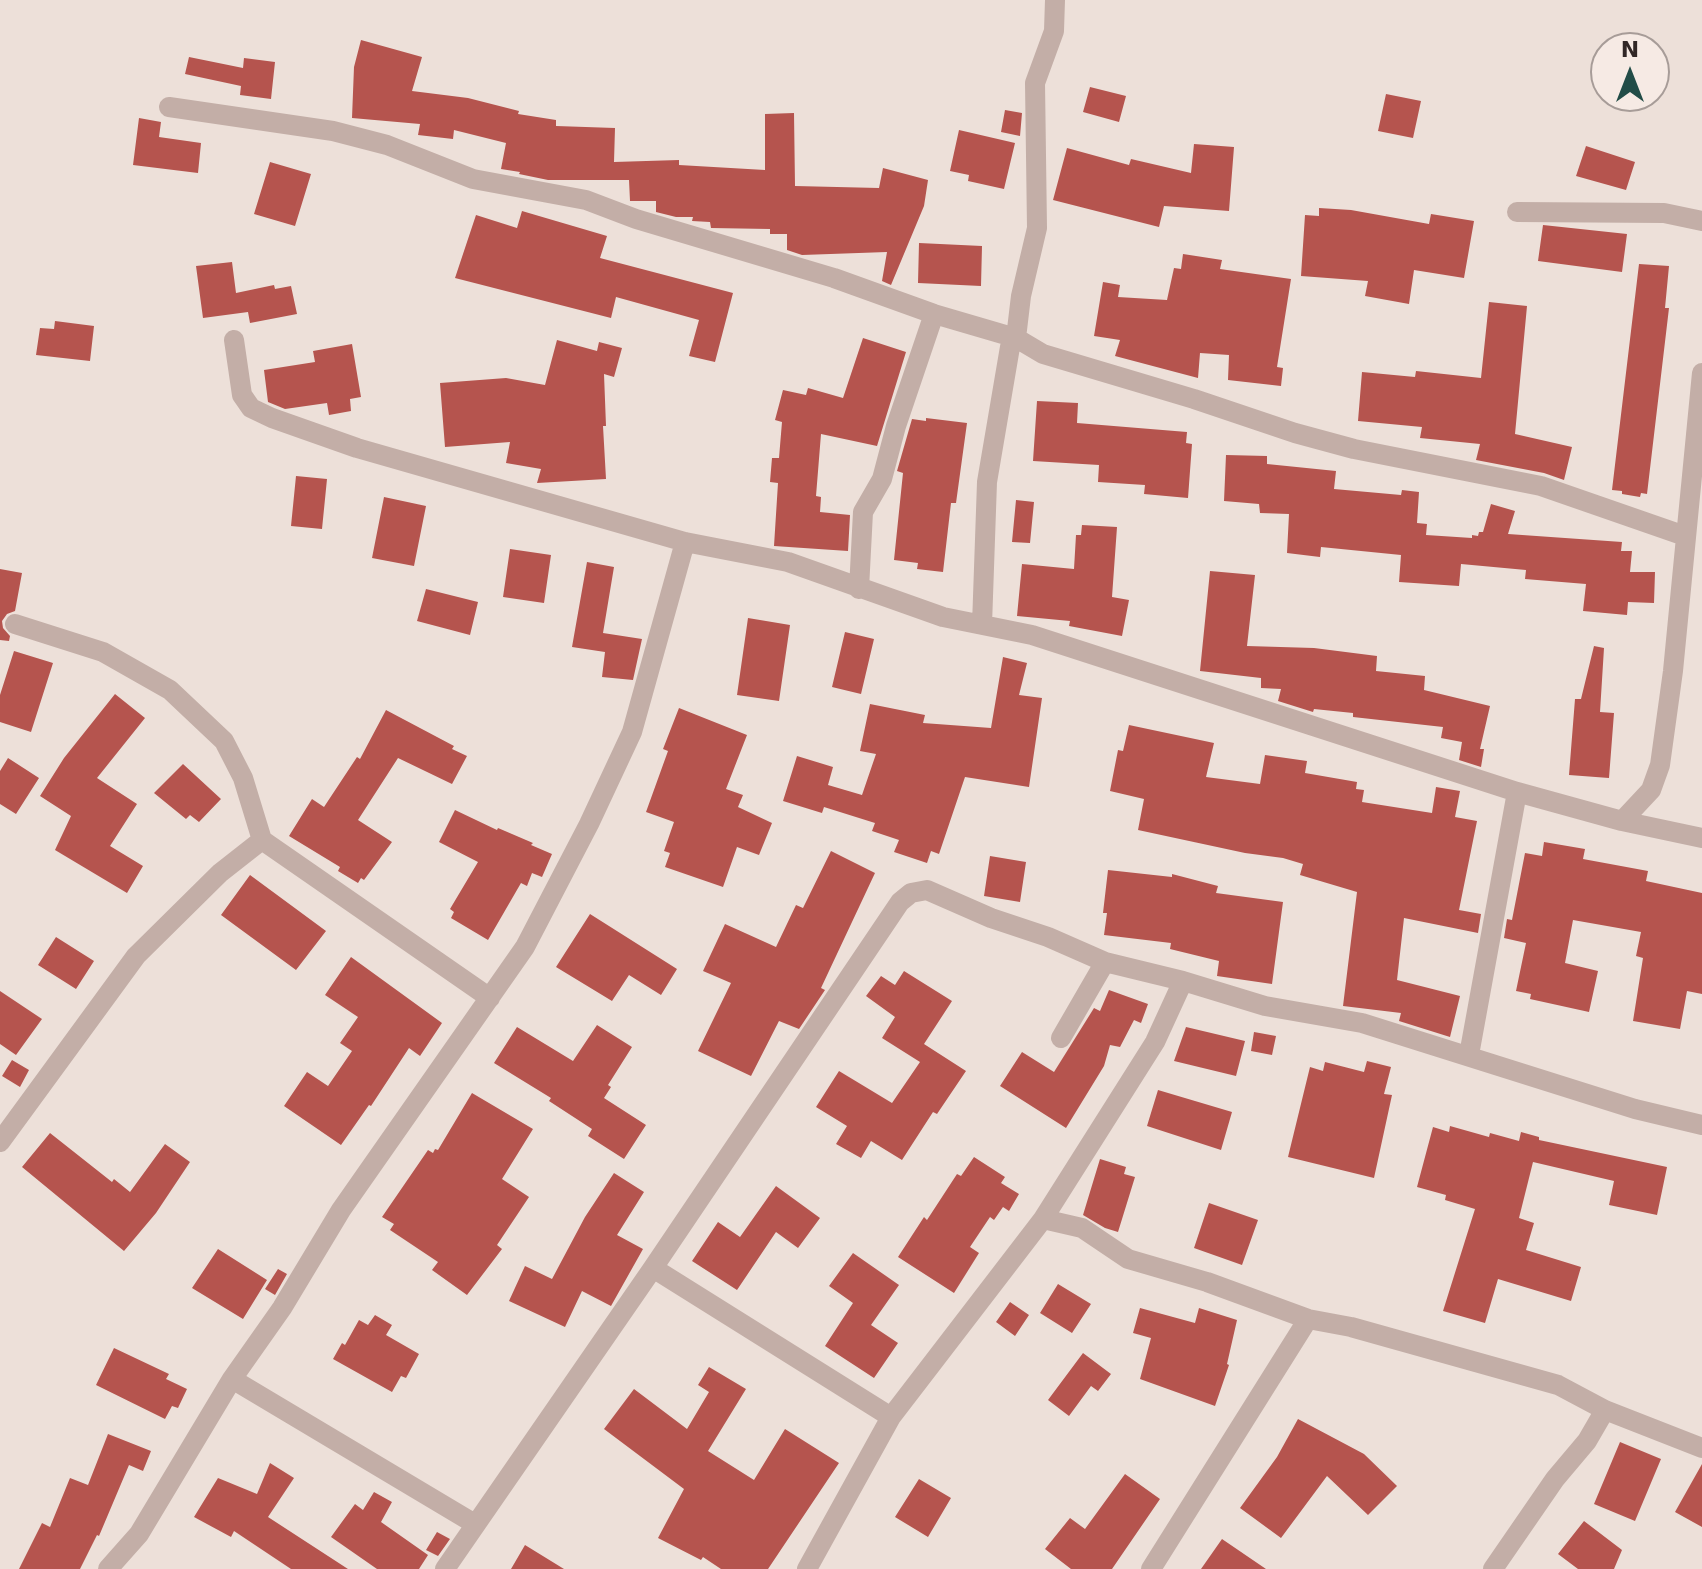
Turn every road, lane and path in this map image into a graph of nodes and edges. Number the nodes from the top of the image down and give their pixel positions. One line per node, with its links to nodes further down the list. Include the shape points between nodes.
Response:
1 (1055, 0): 6 (street, via 1054,31 1035,83 1037,228)
2 (169, 107): 5 (street, via 333,131 387,145 473,179 586,200)
3 (1517, 212): 4 (street, via 1664,213)
4 (1702, 221)
5 (934, 314): 6 (street); 11 (street, via 882,479 863,512)
6 (1016, 338): 9 (street, via 1043,354 1295,433 1541,486); 13 (street, via 1010,347 987,482)
7 (234, 340): 10 (street, via 242,395 251,408 272,418 357,448)
8 (1702, 373): 9 (street)
9 (1685, 536): 15 (street, via 1660,765 1651,790)
10 (685, 542): 11 (street, via 788,562); 20 (street, via 632,732 525,947)
11 (859, 589): 13 (street)
12 (15, 624): 17 (street, via 103,652 170,690 229,750)
13 (982, 625): 14 (street, via 1032,635)
14 (1517, 792): 15 (street); 22 (street)
15 (1622, 821): 16 (street)
16 (1702, 838)
17 (262, 840): 20 (street); 24 (street, via 220,873 136,956)
18 (1105, 962): 19 (street); 21 (street); 26 (street, via 927,890 911,893)
19 (1183, 981): 22 (street, via 1265,1006 1362,1023); 25 (street, via 1155,1042)
20 (490, 998): 28 (street, via 341,1210)
21 (1061, 1038)
22 (1469, 1055): 23 (street)
23 (1702, 1125)
24 (0, 1142)
25 (1043, 1219): 27 (street, via 1082,1228 1128,1259); 30 (street)
26 (653, 1268): 30 (street); 32 (street)
27 (1308, 1319): 29 (street, via 1558,1385); 36 (street)
28 (232, 1379): 32 (street); 33 (street, via 139,1534)
29 (1605, 1410): 31 (street); 37 (street)
30 (891, 1417): 35 (street)
31 (1702, 1448)
32 (475, 1524): 34 (street)
33 (108, 1569)
34 (445, 1569)
35 (807, 1569)
36 (1151, 1569)
37 (1493, 1569)

